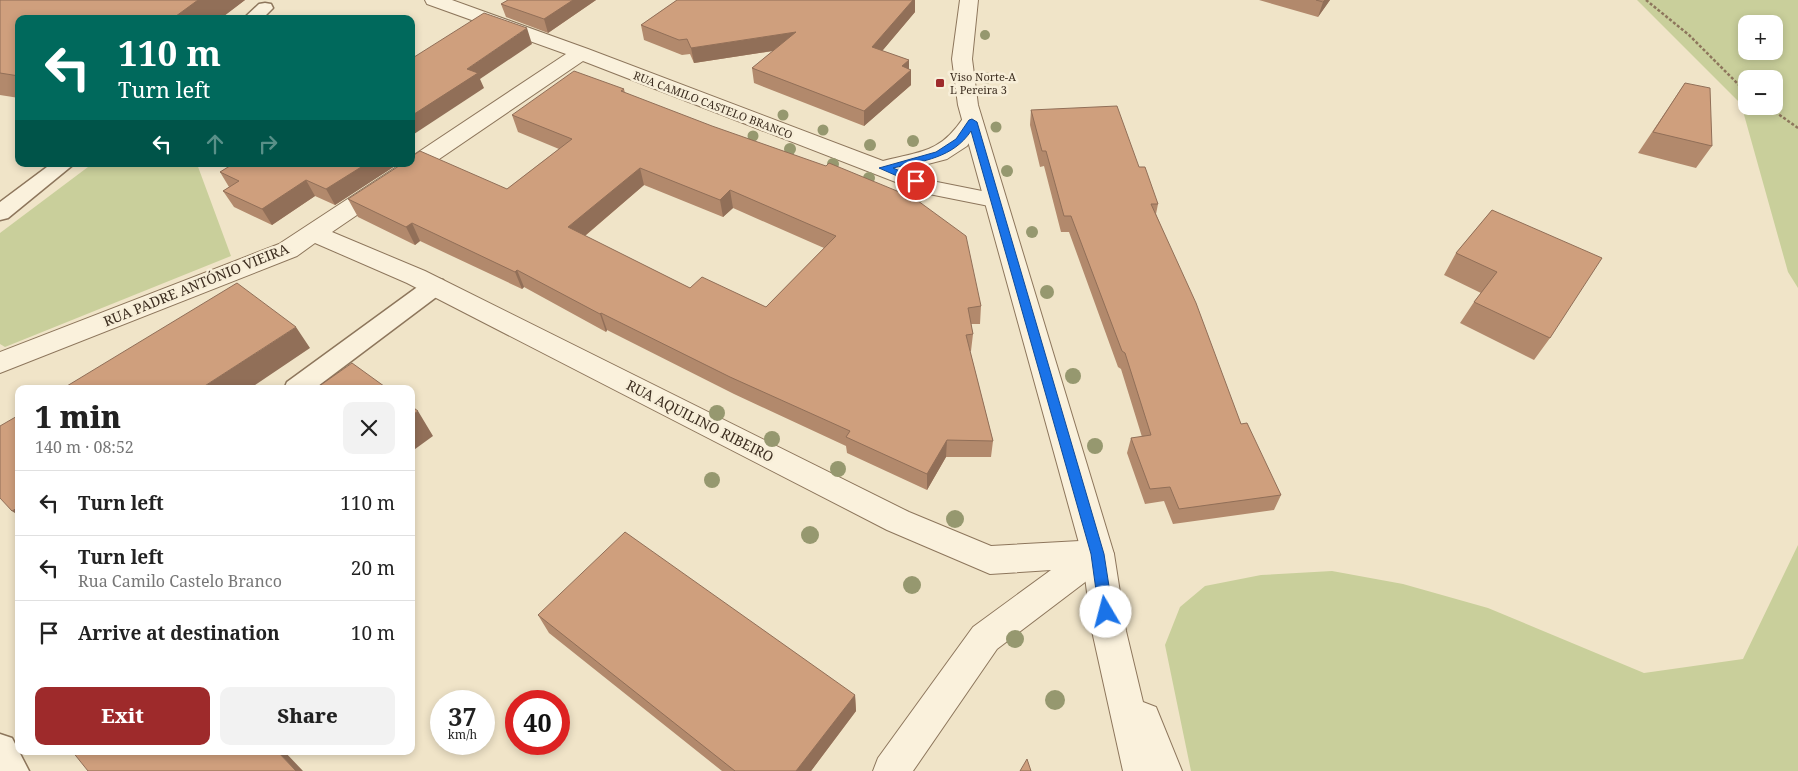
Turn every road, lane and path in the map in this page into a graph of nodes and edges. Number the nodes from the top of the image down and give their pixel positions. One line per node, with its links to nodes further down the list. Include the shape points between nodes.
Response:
1 (434, 0): 6 (street, RUA CAMILO CASTELO BRANCO)
2 (969, 0): 9 (street, via 962,59)
3 (1646, 0): 7 (path, via 1689,35)
4 (265, 8): 5 (lane)
5 (256, 15)
6 (580, 53): 11 (street, RUA PADRE ANTÓNIO VIEIRA); 14 (street, RUA CAMILO CASTELO BRANCO, via 836,153)
7 (1738, 84)
8 (1780, 115): 10 (path)
9 (972, 122): 14 (street, via 959,141 939,154); 15 (street)
10 (1798, 128)
11 (415, 164)
12 (60, 167): 16 (lane)
13 (411, 167): 17 (street, RUA PADRE ANTÓNIO VIEIRA)
14 (884, 168): 15 (street, RUA CAMILO CASTELO BRANCO, via 932,188)
15 (994, 200): 21 (street)
16 (0, 213)
17 (314, 232): 18 (street, RUA AQUILINO RIBEIRO); 19 (street, RUA PADRE ANTÓNIO VIEIRA, via 288,250)
18 (435, 286): 20 (lane); 21 (street, RUA AQUILINO RIBEIRO, via 898,521 990,560)
19 (0, 363)
20 (301, 385)
21 (1098, 554): 22 (street); 25 (street, via 985,638)
22 (1109, 631): 26 (street); 27 (street)
23 (0, 750): 24 (lane)
24 (12, 771)
25 (891, 771)
26 (1141, 771)
27 (1164, 771)

